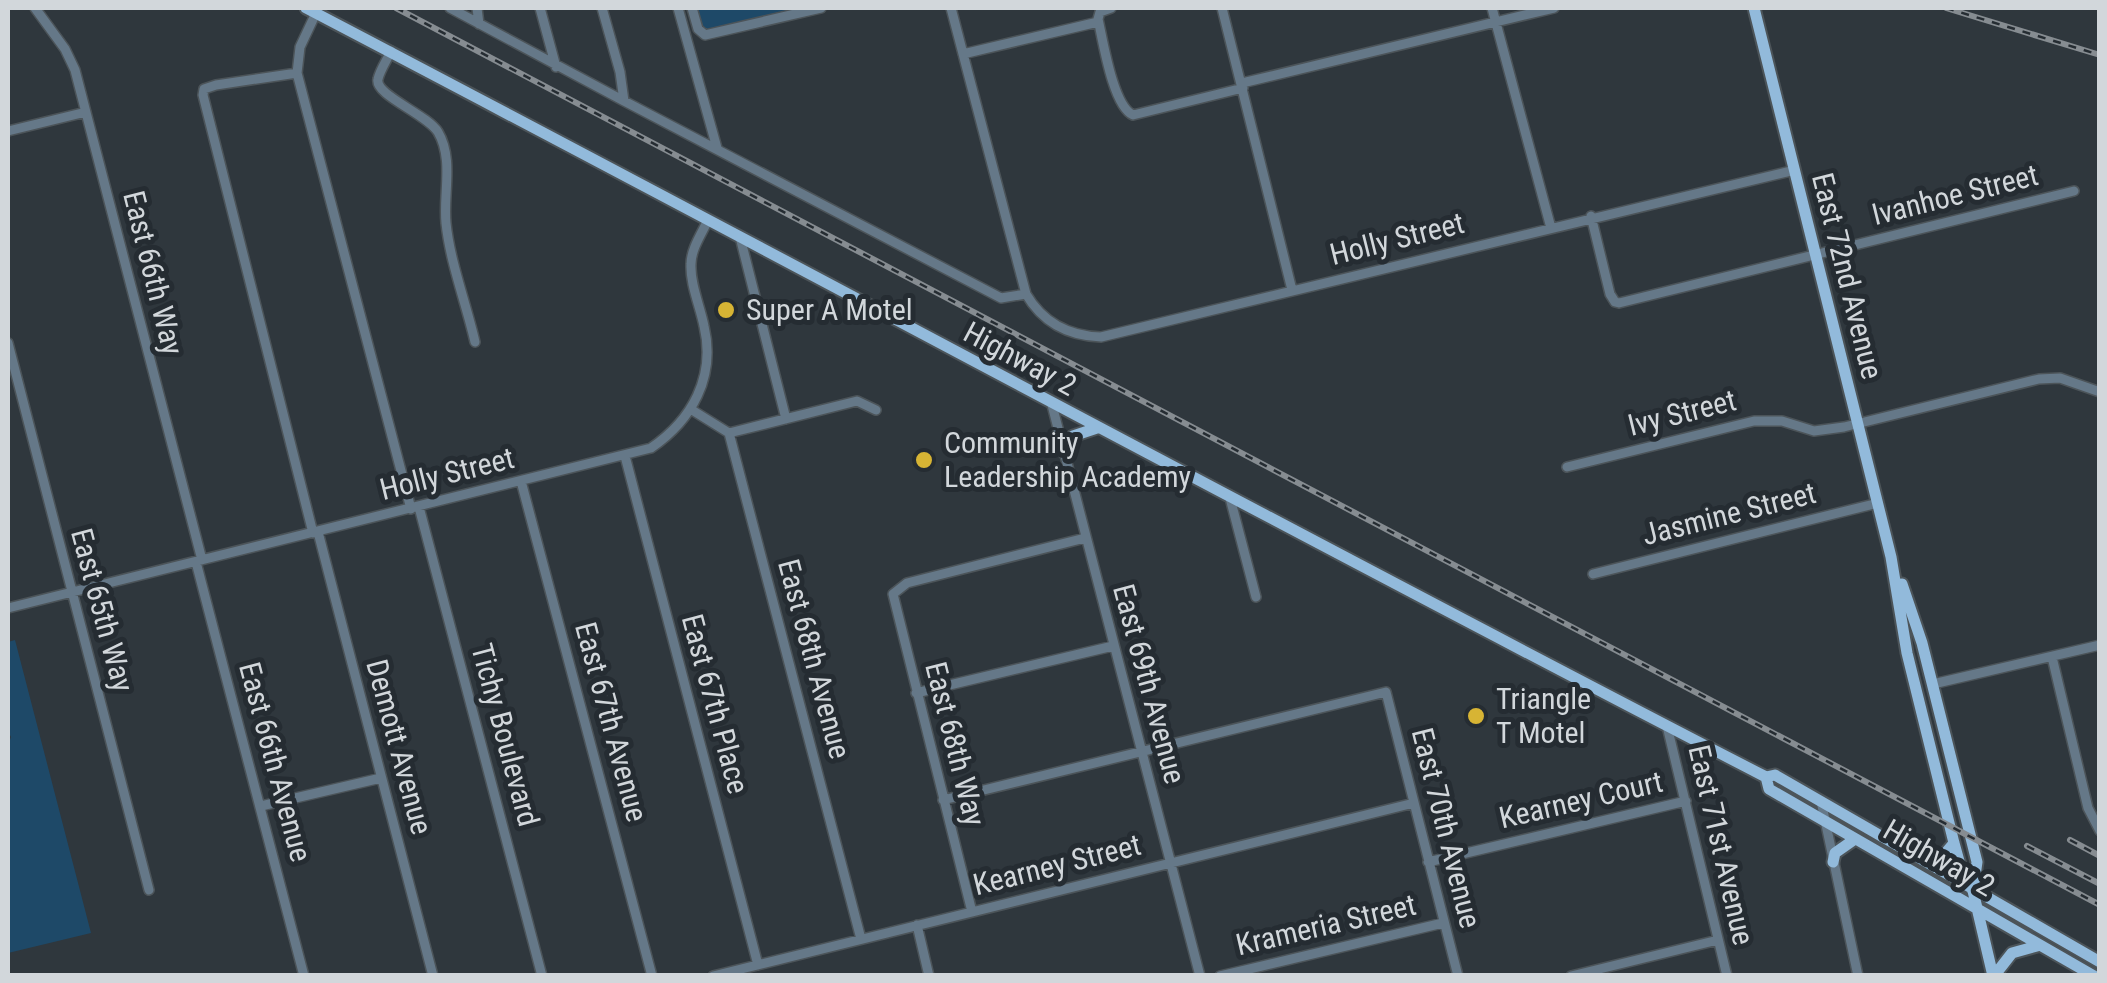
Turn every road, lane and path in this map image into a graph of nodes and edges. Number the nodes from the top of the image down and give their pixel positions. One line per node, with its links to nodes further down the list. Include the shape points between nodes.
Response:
1 (35, 8): 25 (street, East 66th Way, via 69,56)
2 (450, 8): 18 (street)
3 (477, 8): 18 (street)
4 (540, 8): 21 (street)
5 (602, 8): 24 (street)
6 (678, 8): 27 (street)
7 (692, 8): 8 (street, via 705,35)
8 (821, 8)
9 (951, 8): 20 (street)
10 (1111, 8): 16 (street, via 1100,12)
11 (1222, 8): 23 (street)
12 (1492, 8): 17 (street)
13 (1554, 8): 17 (street)
14 (1754, 8): 28 (main road, East 72nd Avenue)
15 (311, 10): 19 (main road, Highway 2); 22 (street)
16 (1098, 22): 20 (street); 23 (street, via 1118,100 1128,113)
17 (1496, 22): 23 (street); 32 (street)
18 (480, 24): 21 (street)
19 (390, 51): 31 (main road, Highway 2); 37 (street, via 378,86 432,124 442,140 446,224)
20 (963, 54): 36 (street)
21 (556, 66): 24 (street)
22 (297, 73): 53 (street); 54 (street, via 206,87 202,94)
23 (1242, 86): 35 (street)
24 (624, 101): 27 (street)
25 (86, 112): 26 (street); 57 (street, East 66th Way)
26 (8, 131)
27 (717, 148): 36 (street, via 1001,298)
28 (1795, 170): 30 (street, Holly Street); 34 (main road, East 72nd Avenue)
29 (2074, 190): 34 (street, Ivanhoe Street)
30 (1592, 216): 32 (street, Holly Street); 34 (street, Ivanhoe Street, via 1615,302)
31 (708, 220): 33 (main road, Highway 2); 41 (street, via 690,261 708,346)
32 (1550, 228): 35 (street, Holly Street)
33 (740, 237): 40 (main road, Highway 2); 43 (street)
34 (1816, 256): 44 (main road, East 72nd Avenue)
35 (1292, 290): 36 (street, Holly Street, via 1097,338 1054,326)
36 (1026, 294)
37 (475, 342)
38 (8, 343): 59 (street, East 65th Way)
39 (2100, 392): 44 (street, Ivy Street, via 2040,378)
40 (1052, 405): 45 (main road, Highway 2); 47 (street, East 69th Avenue)
41 (692, 410): 46 (street); 48 (street, Holly Street, via 661,441)
42 (876, 410): 43 (street, via 857,401)
43 (786, 419): 46 (street)
44 (1858, 424): 49 (street, Ivy Street, via 1823,431 1754,422); 52 (main road, East 72nd Avenue)
45 (1097, 428): 47 (main road, via 1073,436); 51 (main road, Highway 2)
46 (728, 433): 91 (street, East 68th Avenue)
47 (1064, 452): 55 (street, East 69th Avenue)
48 (625, 456): 50 (street, Holly Street); 95 (street, East 67th Place)
49 (1567, 467)
50 (521, 482): 53 (street, Holly Street); 99 (street, East 67th Avenue)
51 (1230, 498): 60 (street); 67 (main road, Highway 2)
52 (1878, 503): 56 (main road, East 72nd Avenue); 58 (street, Jasmine Street)
53 (415, 508): 54 (street, Holly Street); 98 (street, Tichy Boulevard)
54 (316, 532): 57 (street, Holly Street); 69 (street, Demott Avenue)
55 (1085, 538): 63 (street, East 69th Avenue); 66 (street, East 68th Way, via 896,588 892,598)
56 (1891, 557): 65 (main road, East 72nd Avenue); 80 (main road, East 72nd Avenue)
57 (199, 561): 59 (street, Holly Street); 75 (street, East 66th Avenue)
58 (1593, 574)
59 (72, 592): 61 (street, Holly Street); 85 (street, East 65th Way)
60 (1256, 597)
61 (8, 608)
62 (2100, 645): 64 (street)
63 (1113, 646): 66 (street); 68 (street, East 69th Avenue)
64 (2052, 656): 65 (street); 76 (street)
65 (1933, 684): 86 (main road, East 72nd Avenue, via 1977,862)
66 (916, 693): 71 (street, East 68th Way)
67 (1667, 726): 70 (main road, Highway 2); 72 (street, East 71st Avenue)
68 (1140, 751): 71 (street); 74 (street, East 70th Avenue, via 1386,692); 84 (street, East 69th Avenue)
69 (381, 778): 75 (street); 97 (street, Demott Avenue)
70 (1766, 778): 73 (main road, Highway 2, via 1775,774); 77 (main road, Highway 2, via 1769,788)
71 (943, 800): 88 (street, East 68th Way)
72 (1686, 801): 82 (street, Kearney Court); 92 (street, East 71st Avenue)
73 (1821, 802): 77 (street); 81 (main road, Highway 2)
74 (1414, 804): 82 (street, East 70th Avenue); 84 (street, Kearney Street)
75 (261, 806): 96 (street, East 66th Avenue)
76 (2094, 807): 78 (street)
77 (1824, 821): 79 (main road, Highway 2); 83 (street)
78 (2100, 831)
79 (1855, 839): 83 (main road, via 1835,852); 87 (main road, Highway 2)
80 (1954, 844): 81 (main road, via 1936,858); 86 (main road, East 72nd Avenue)
81 (1910, 854): 86 (main road, Highway 2)
82 (1428, 862): 89 (street, East 70th Avenue)
83 (1833, 862): 107 (street)
84 (1170, 863): 88 (street, Kearney Street); 102 (street, East 69th Avenue)
85 (149, 890)
86 (1973, 891): 87 (main road, East 72nd Avenue); 94 (main road, Highway 2)
87 (1978, 910): 93 (main road, Highway 2); 108 (main road, East 72nd Avenue)
88 (972, 912): 90 (street, Kearney Street)
89 (1444, 923): 103 (street, Krameria Street); 104 (street, East 70th Avenue)
90 (917, 926): 91 (street, Kearney Street); 101 (street)
91 (861, 939): 95 (street, Kearney Street)
92 (1718, 940): 105 (street); 106 (street, East 71st Avenue)
93 (2040, 946): 108 (main road, via 2016,950); 109 (main road, Highway 2)
94 (2100, 962)
95 (758, 964): 100 (street, Kearney Street)
96 (304, 976)
97 (433, 976)
98 (542, 976)
99 (652, 976)
100 (712, 976)
101 (930, 976)
102 (1200, 976)
103 (1220, 976)
104 (1458, 976)
105 (1572, 976)
106 (1727, 976)
107 (1858, 976)
108 (1993, 976)
109 (2094, 976)

